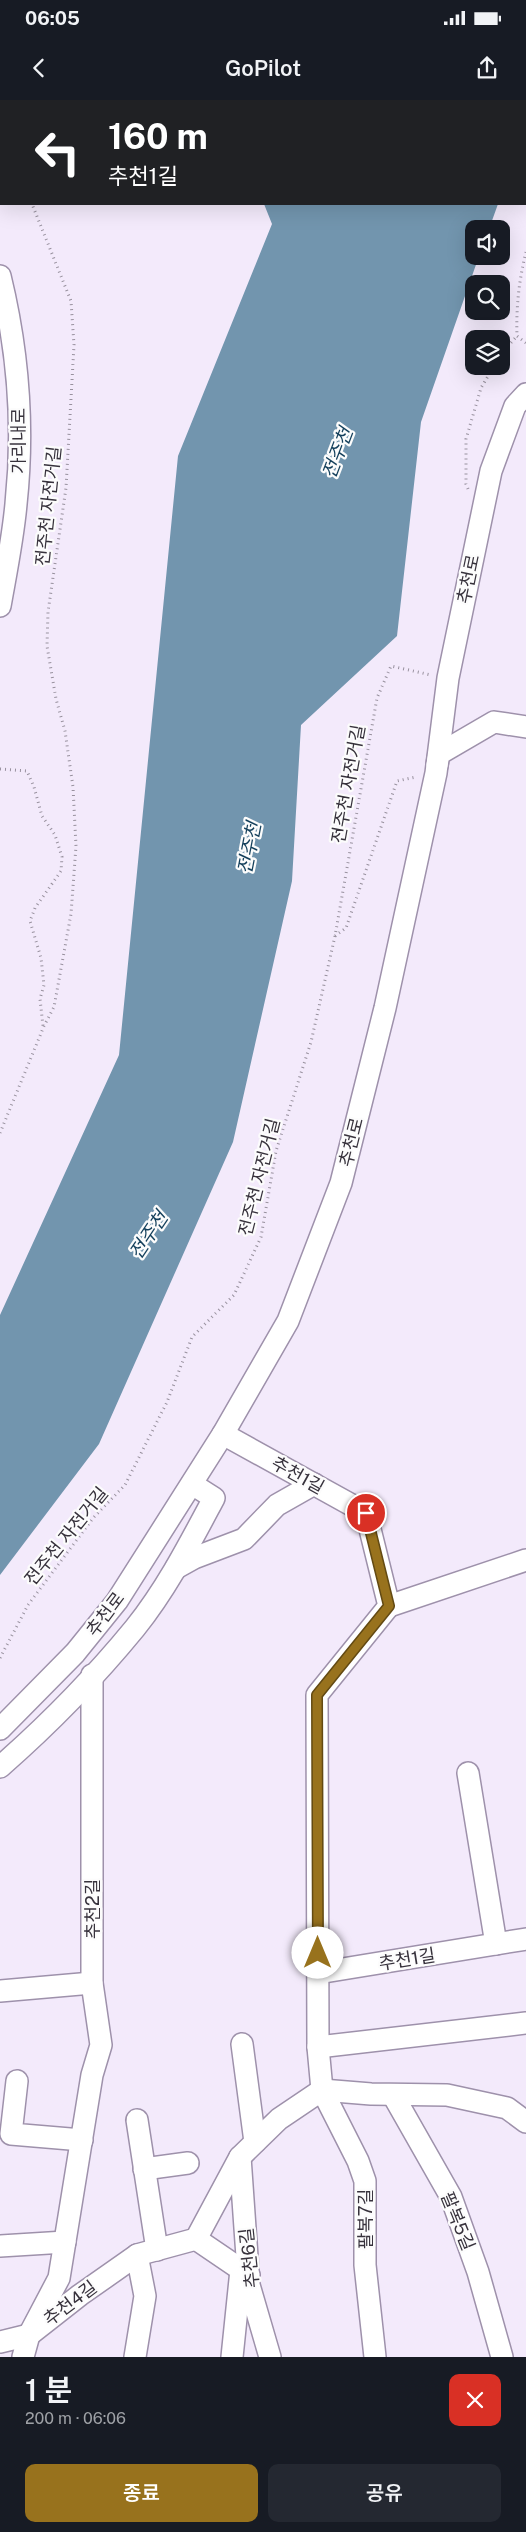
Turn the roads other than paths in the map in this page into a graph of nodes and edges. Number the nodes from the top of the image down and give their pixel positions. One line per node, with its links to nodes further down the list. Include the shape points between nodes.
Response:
1 (0, 276): 3 (street, 가리내로, via 11,330 20,428 16,504)
2 (526, 394): 5 (street, 추천로, via 515,406 490,471 448,678)
3 (0, 606)
4 (526, 727): 5 (street, 추천로, via 494,722 439,754)
5 (436, 773): 6 (street, 추천로, via 385,1008 341,1183 288,1320)
6 (223, 1434): 7 (street, 추천로); 8 (street, 추천1길)
7 (192, 1484): 10 (street, 추천로, via 214,1498); 13 (street, 추천로, via 117,1601 75,1653)
8 (314, 1484): 10 (street, 추천로, via 277,1505 244,1539); 11 (street, 추천1길, via 366,1513)
9 (526, 1560): 11 (street)
10 (176, 1568): 12 (street, 추천로, via 135,1628)
11 (389, 1606): 18 (street, via 317,1695)
12 (92, 1675): 14 (street, 추천로, via 39,1733); 19 (street, 추천2길)
13 (0, 1729)
14 (0, 1768)
15 (468, 1773): 17 (street)
16 (526, 1939): 17 (street, 추천1길)
17 (496, 1944): 18 (street, 추천1길)
18 (318, 1973): 23 (street)
19 (92, 1983): 20 (street); 29 (street, 추천2길, via 101,2045 92,2075)
20 (0, 1991)
21 (526, 2023): 23 (street)
22 (242, 2044): 30 (street)
23 (318, 2047): 25 (street)
24 (17, 2081): 29 (street, via 11,2134)
25 (322, 2090): 26 (street); 30 (street, via 279,2119); 44 (street, 팔복7길, via 365,2181 365,2265)
26 (393, 2094): 28 (street, via 447,2095 507,2108); 45 (street, 팔복5길, via 451,2197 478,2272)
27 (137, 2120): 32 (street)
28 (526, 2122)
29 (82, 2140): 34 (street, 추천2길)
30 (247, 2150): 33 (street); 37 (street, 추천6길)
31 (188, 2163): 32 (street)
32 (144, 2169): 36 (street)
33 (196, 2239): 36 (street, 추천4길); 37 (street)
34 (65, 2242): 35 (street); 38 (street, 추천2길, via 59,2278)
35 (0, 2246)
36 (147, 2252): 38 (street, 추천4길, via 80,2295); 41 (street, via 145,2296)
37 (245, 2272): 42 (street); 43 (street, 추천6길)
38 (29, 2335): 39 (street, 추천4길); 40 (street, 추천2길)
39 (0, 2342)
40 (23, 2357)
41 (135, 2357)
42 (232, 2357)
43 (270, 2357)
44 (375, 2357)
45 (502, 2357)

